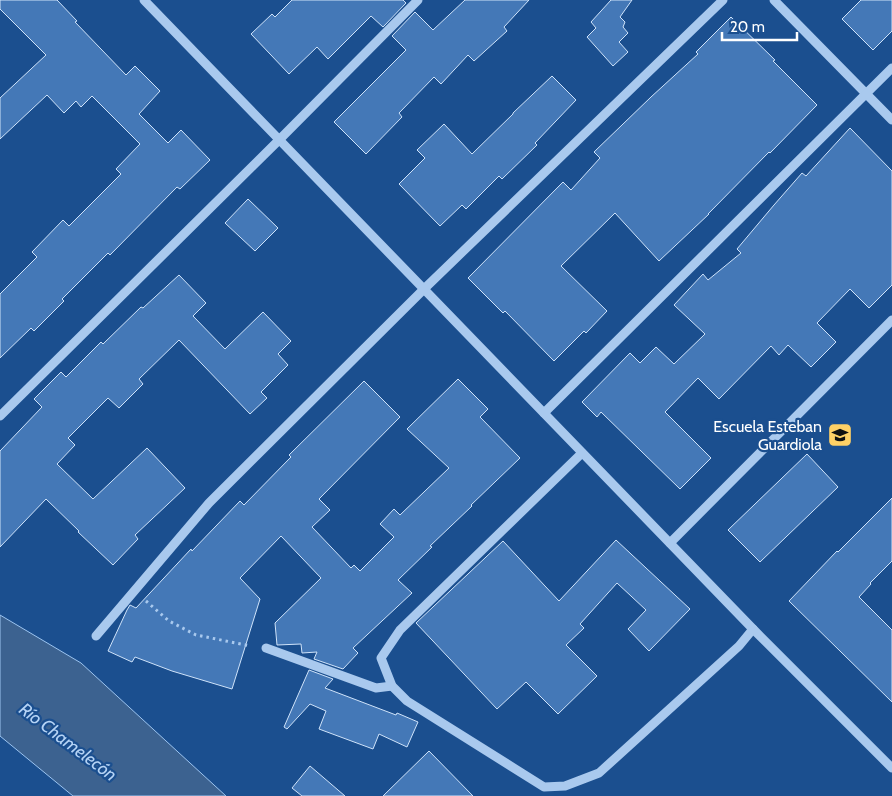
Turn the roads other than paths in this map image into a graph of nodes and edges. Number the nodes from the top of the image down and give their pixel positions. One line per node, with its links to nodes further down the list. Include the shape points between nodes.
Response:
1 (144, 0): 8 (street)
2 (418, 0): 8 (street)
3 (723, 0): 9 (street)
4 (774, 0): 6 (street)
5 (892, 68): 6 (street)
6 (866, 93): 7 (street); 11 (street)
7 (892, 120)
8 (279, 140): 9 (street); 12 (street)
9 (424, 289): 11 (street); 16 (street, via 209,502)
10 (892, 320): 14 (street)
11 (544, 413): 13 (street)
12 (0, 416)
13 (582, 453): 14 (street); 18 (street, via 400,630 381,658)
14 (670, 543): 15 (street)
15 (753, 629): 19 (street); 20 (street, via 739,646 600,773 565,786)
16 (96, 636)
17 (266, 648): 18 (street, via 376,688)
18 (392, 686): 20 (street, via 408,701)
19 (892, 768)
20 (544, 787): 21 (street)
21 (541, 796)

